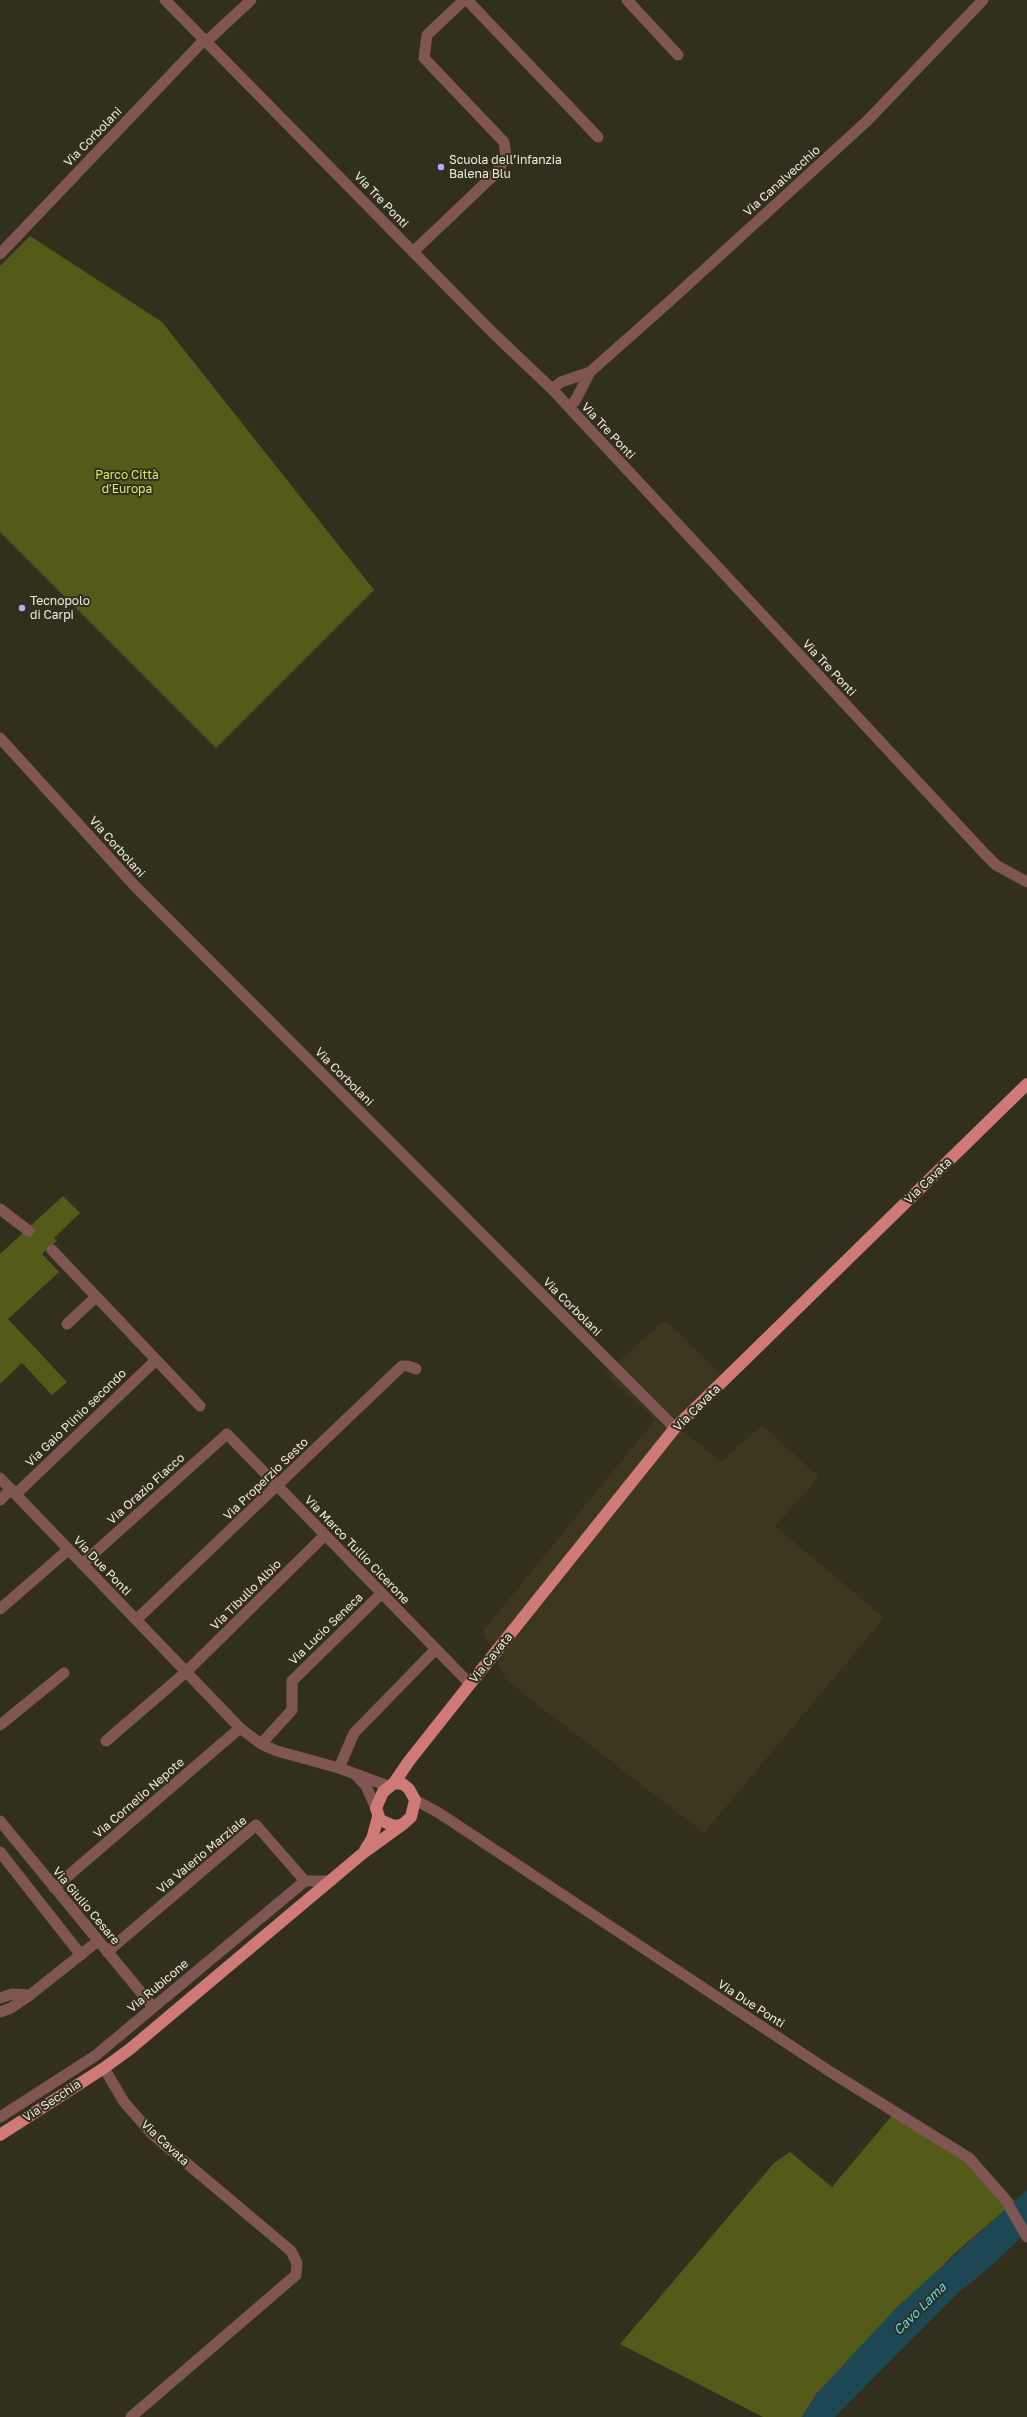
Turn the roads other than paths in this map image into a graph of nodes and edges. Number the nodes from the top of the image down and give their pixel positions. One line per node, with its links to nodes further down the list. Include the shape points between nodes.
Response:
1 (165, 0): 6 (street, Via Tre Ponti)
2 (251, 0): 6 (street, Via Corbolani)
3 (466, 0): 8 (street); 9 (street, via 427,35 424,58 504,142 506,157 497,172)
4 (627, 0): 7 (street)
5 (983, 0): 11 (street, Via Canalvecchio, via 867,121)
6 (206, 40): 9 (street, Via Tre Ponti); 10 (street, Via Corbolani)
7 (678, 55)
8 (598, 137)
9 (413, 252): 12 (street, Via Tre Ponti)
10 (0, 254)
11 (590, 372): 12 (street, Via Canalvecchio, via 561,382); 13 (street, Via Canalvecchio, via 575,401)
12 (552, 389): 13 (street, Via Tre Ponti)
13 (569, 407): 15 (street, Via Tre Ponti, via 984,853 1006,872)
14 (0, 738): 25 (street, Via Corbolani, via 132,884)
15 (1027, 882)
16 (1027, 1084): 25 (main road, Via Cavata)
17 (0, 1209): 18 (street)
18 (29, 1231)
19 (52, 1250): 20 (street)
20 (96, 1297): 21 (street); 22 (street)
21 (67, 1324)
22 (155, 1361): 24 (street); 29 (street, Via Gaio Plinio secondo)
23 (416, 1370): 28 (street, Via Properzio Sesto, via 402,1366)
24 (200, 1406)
25 (675, 1428): 40 (main road, Via Cavata)
26 (227, 1434): 28 (street, Via Marco Tullio Cicerone); 33 (street, Via Orazio Flacco)
27 (0, 1478): 29 (street, Via Due Ponti)
28 (278, 1486): 31 (street, Via Marco Tullio Cicerone); 36 (street, Via Properzio Sesto)
29 (13, 1492): 30 (street, Via Gaio Plinio secondo); 32 (street, Via Due Ponti)
30 (0, 1500)
31 (324, 1536): 34 (street, Via Marco Tullio Cicerone); 38 (street, Via Tibullo Albio)
32 (68, 1550): 33 (street, Via Due Ponti); 35 (street)
33 (82, 1564): 36 (street, Via Due Ponti)
34 (381, 1594): 37 (street, Via Marco Tullio Cicerone); 44 (street, Via Lucio Seneca, via 292,1681 292,1710)
35 (0, 1609)
36 (136, 1620): 38 (street, Via Due Ponti)
37 (436, 1650): 40 (street, Via Marco Tullio Cicerone); 45 (street, via 354,1733)
38 (186, 1672): 42 (street, Via Due Ponti); 43 (street)
39 (64, 1674): 41 (street)
40 (470, 1684): 46 (main road, Via Cavata)
41 (0, 1725)
42 (240, 1728): 44 (street, Via Due Ponti); 59 (street, Via Cornelio Nepote)
43 (106, 1742)
44 (261, 1744): 45 (street, Via Due Ponti)
45 (339, 1768): 47 (street, Via Due Ponti)
46 (406, 1768): 48 (main road, Via Cavata); 49 (main road, via 406,1778)
47 (351, 1772): 48 (street, Via Due Ponti); 50 (street, Via Due Ponti, via 366,1786)
48 (391, 1785): 49 (main road, via 403,1784); 50 (main road, via 379,1798)
49 (412, 1794): 51 (main road); 52 (street, Via Due Ponti)
50 (377, 1812): 54 (main road, via 386,1825); 56 (main road, via 372,1839)
51 (413, 1812): 52 (street, Via Due Ponti); 54 (main road)
52 (439, 1813): 70 (street, Via Due Ponti, via 829,2071 969,2158 1005,2199)
53 (0, 1821): 59 (street, Via Giulio Cesare)
54 (402, 1825): 56 (main road)
55 (0, 1852): 62 (street)
56 (362, 1854): 58 (main road)
57 (305, 1881): 58 (street); 61 (street, Via Valerio Marziale, via 256,1825); 65 (street, Via Rubicone)
58 (331, 1882): 67 (main road)
59 (54, 1888): 60 (street, Via Giulio Cesare)
60 (98, 1941): 61 (street, Via Giulio Cesare); 62 (street)
61 (107, 1952): 65 (street, Via Giulio Cesare)
62 (81, 1954): 63 (street)
63 (30, 1995): 64 (street, via 12,1994); 66 (street)
64 (0, 1998)
65 (153, 2007): 68 (street, Via Rubicone, via 94,2056)
66 (0, 2012)
67 (104, 2068): 69 (main road, Via Secchia); 71 (street, Via Cavata, via 124,2102 152,2134 290,2251 297,2263 296,2275)
68 (0, 2117)
69 (0, 2135)
70 (1027, 2237)
71 (131, 2417)

